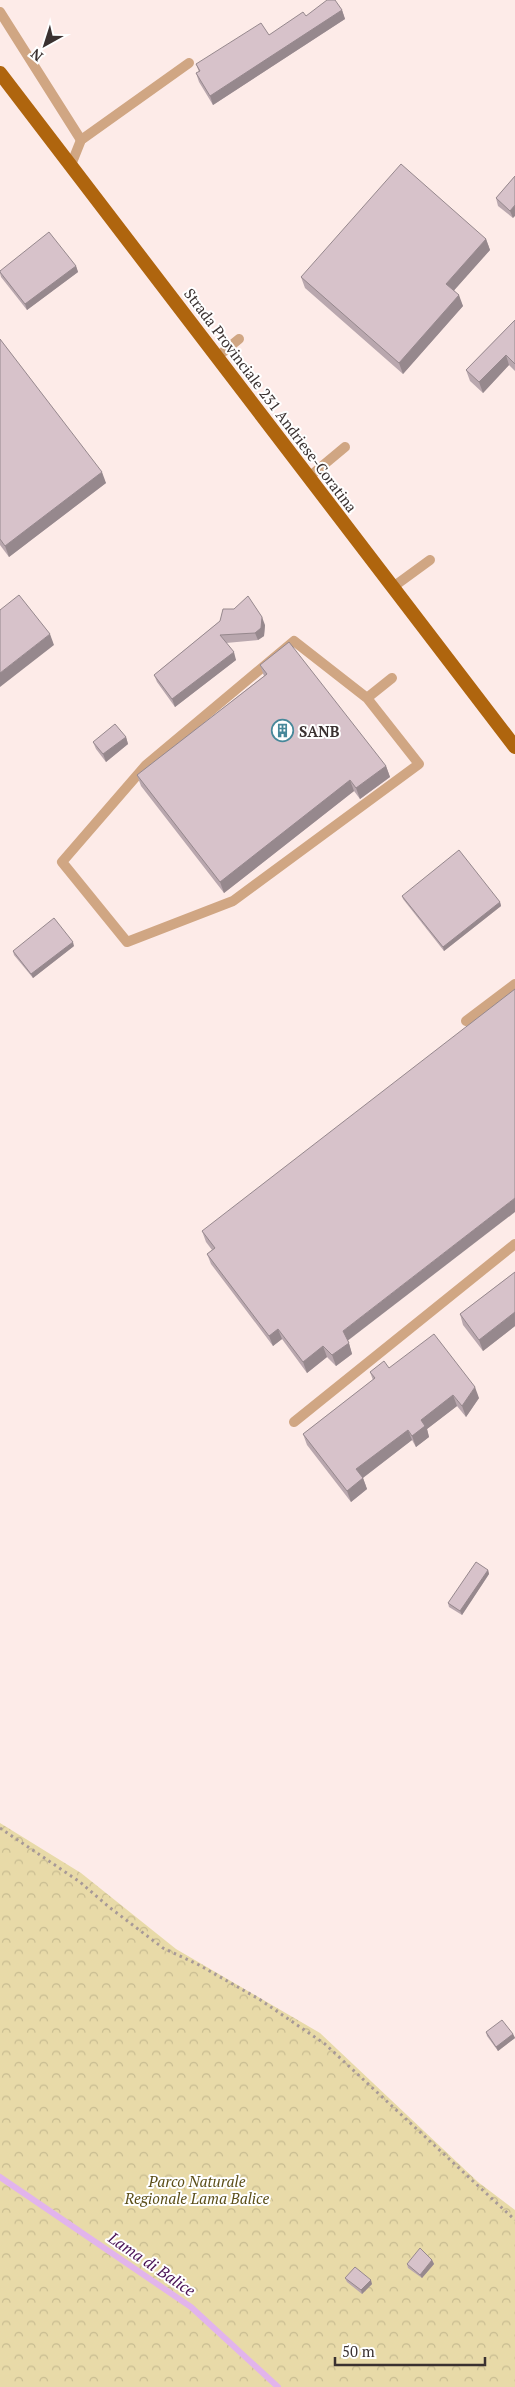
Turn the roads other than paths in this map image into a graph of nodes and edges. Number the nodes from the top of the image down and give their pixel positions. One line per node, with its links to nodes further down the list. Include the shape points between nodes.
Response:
1 (0, 12): 4 (lane)
2 (189, 63): 4 (lane)
3 (0, 73): 5 (main road, Strada Provinciale 231 Andriese-Coratina)
4 (81, 140): 5 (lane)
5 (71, 165): 7 (main road, Strada Provinciale 231 Andriese-Coratina)
6 (239, 339): 7 (lane)
7 (217, 357): 9 (main road, Strada Provinciale 231 Andriese-Coratina)
8 (345, 447): 9 (lane)
9 (309, 477): 11 (main road, Strada Provinciale 231 Andriese-Coratina)
10 (430, 560): 11 (lane)
11 (393, 587): 14 (main road, Strada Provinciale 231 Andriese-Coratina)
12 (392, 678): 13 (lane)
13 (366, 698): 13 (lane, via 419,764 233,901 127,942 62,862 146,765 294,641)
14 (515, 747)
15 (515, 984): 16 (lane)
16 (466, 1021)
17 (515, 1244): 18 (lane)
18 (294, 1422)

